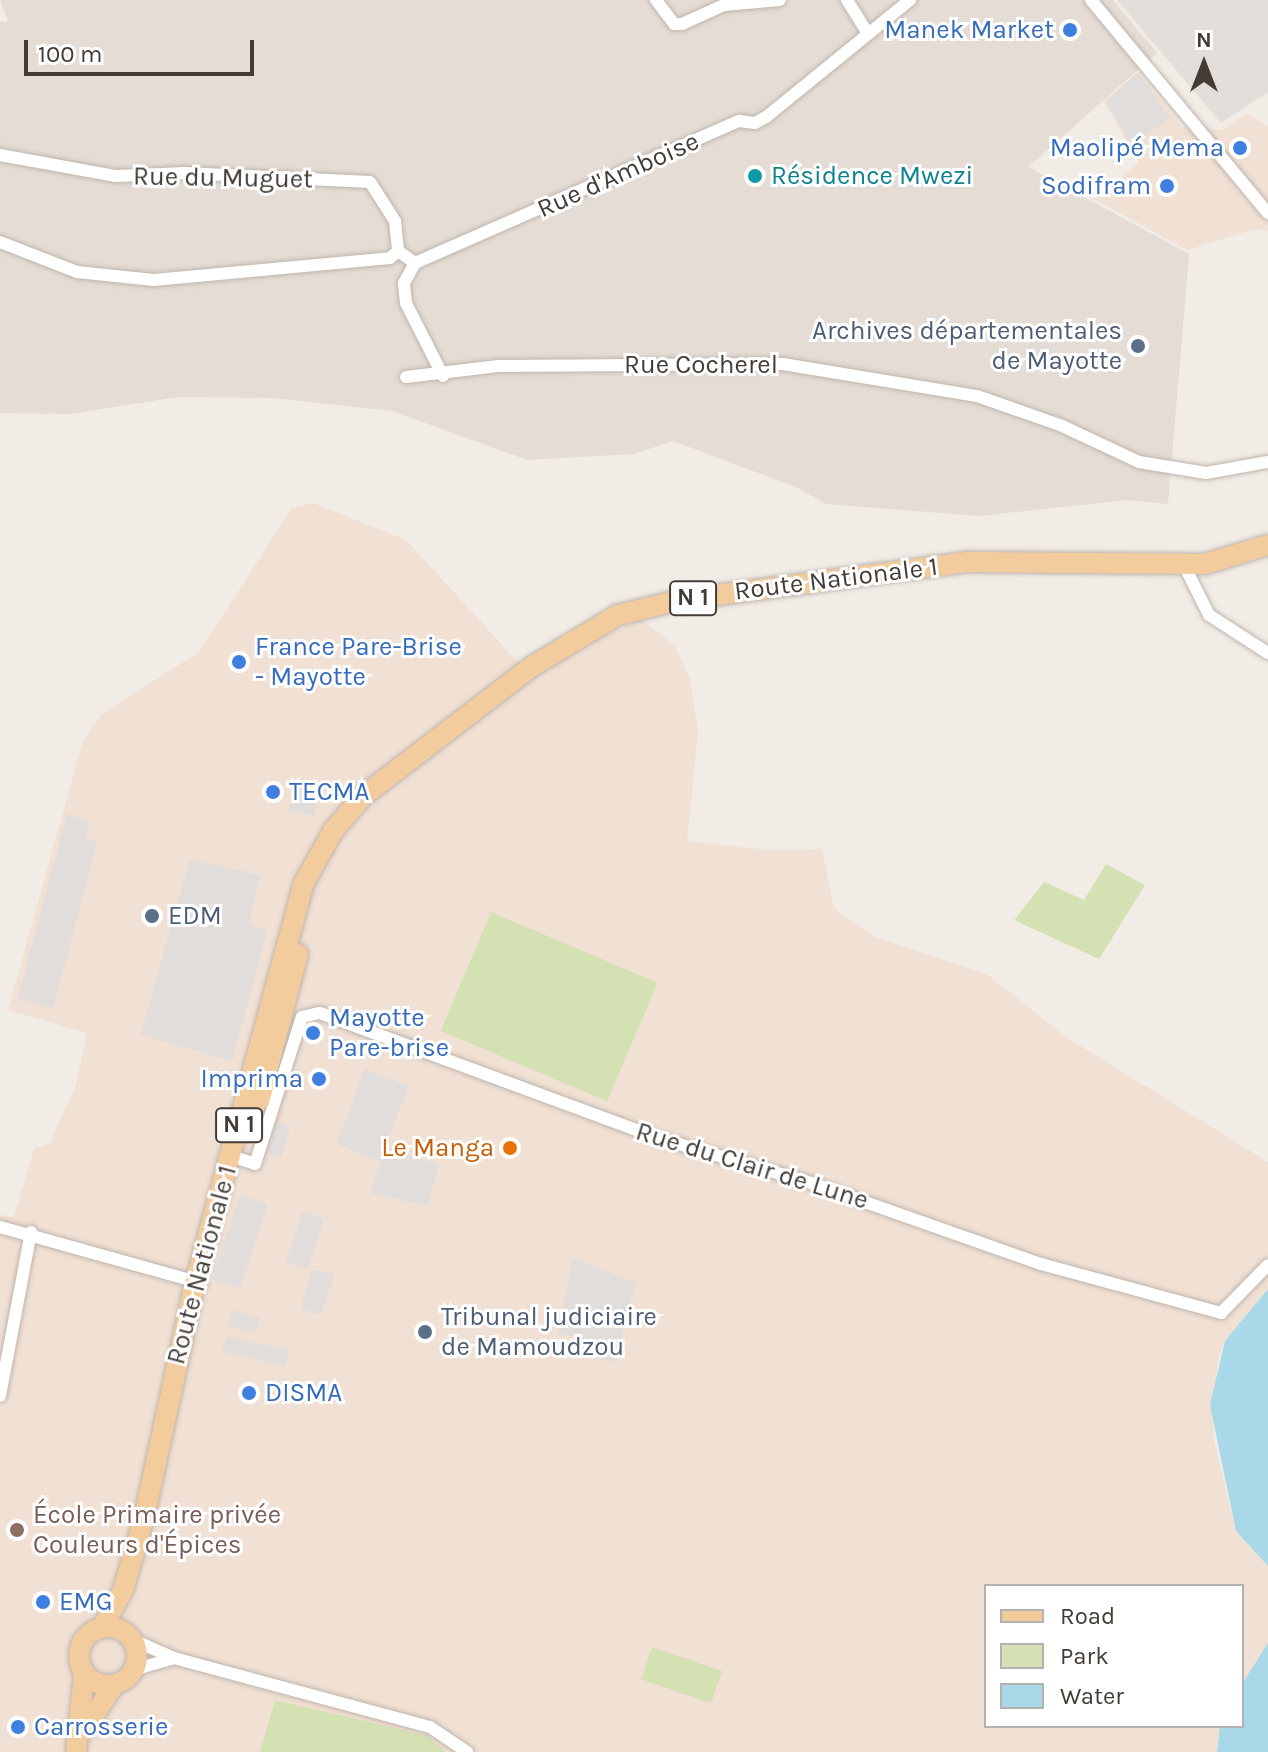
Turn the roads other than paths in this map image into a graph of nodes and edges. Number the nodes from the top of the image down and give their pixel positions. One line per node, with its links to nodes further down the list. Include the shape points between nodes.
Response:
1 (656, 0): 2 (street, via 674,24 724,5)
2 (780, 0)
3 (847, 0): 6 (street)
4 (910, 0): 6 (street, Rue d'Amboise)
5 (1091, 0): 8 (street)
6 (868, 33): 11 (street, Rue d'Amboise, via 755,123 739,121)
7 (0, 155): 10 (street, Rue du Muguet, via 92,175 370,182 391,211)
8 (1268, 213)
9 (0, 242): 10 (street, via 77,272 154,280 390,258)
10 (398, 251): 11 (street)
11 (415, 263): 12 (street, via 404,283 406,303)
12 (443, 376): 13 (street, Rue Cocherel); 14 (street, Rue Cocherel, via 498,366 783,364 977,396 1060,425 1139,462 1206,473)
13 (406, 377)
14 (1268, 462)
15 (1268, 545): 16 (main road, Route Nationale 1 / N 1)
16 (1184, 565): 17 (street, via 1209,615); 18 (main road, Route Nationale 1 / N 1, via 967,562 679,600 618,615 531,667 363,796)
17 (1268, 653)
18 (333, 831): 19 (main road, Route Nationale 1 / N 1, via 303,885); 20 (main road, Route Nationale 1 / N 1)
19 (257, 1058): 20 (main road, Route Nationale 1 / N 1); 21 (main road, Route Nationale 1 / N 1)
20 (265, 1090): 21 (main road, Route Nationale 1 / N 1); 24 (street, Rue du Clair de Lune, via 302,1017 320,1013 658,1138 818,1185 1041,1264 1221,1313)
21 (236, 1158): 25 (main road, Route Nationale 1 / N 1); 27 (main road, Route Nationale 1 / N 1, via 186,1371)
22 (0, 1227): 23 (street)
23 (31, 1232): 25 (street); 26 (street)
24 (1268, 1265)
25 (199, 1283): 27 (main road, Route Nationale 1 / N 1)
26 (0, 1396)
27 (165, 1426): 28 (main road, Route Nationale 1 / N 1)
28 (123, 1590): 29 (main road, Route Nationale 1 / N 1); 30 (main road, Route Nationale 1 / N 1)
29 (102, 1628): 30 (main road); 33 (main road, Route Nationale 1 / N 1, via 87,1635 79,1650)
30 (128, 1636): 31 (street); 32 (main road, Route Nationale 1 / N 1, via 137,1654)
31 (174, 1658): 32 (street); 36 (street, via 430,1727)
32 (133, 1670): 34 (main road, Route Nationale 1 / N 1)
33 (84, 1674): 34 (main road, via 97,1684); 35 (main road, Route Nationale 1 / N 1)
34 (114, 1685): 35 (main road, Route Nationale 1 / N 1)
35 (79, 1743)
36 (467, 1752)

